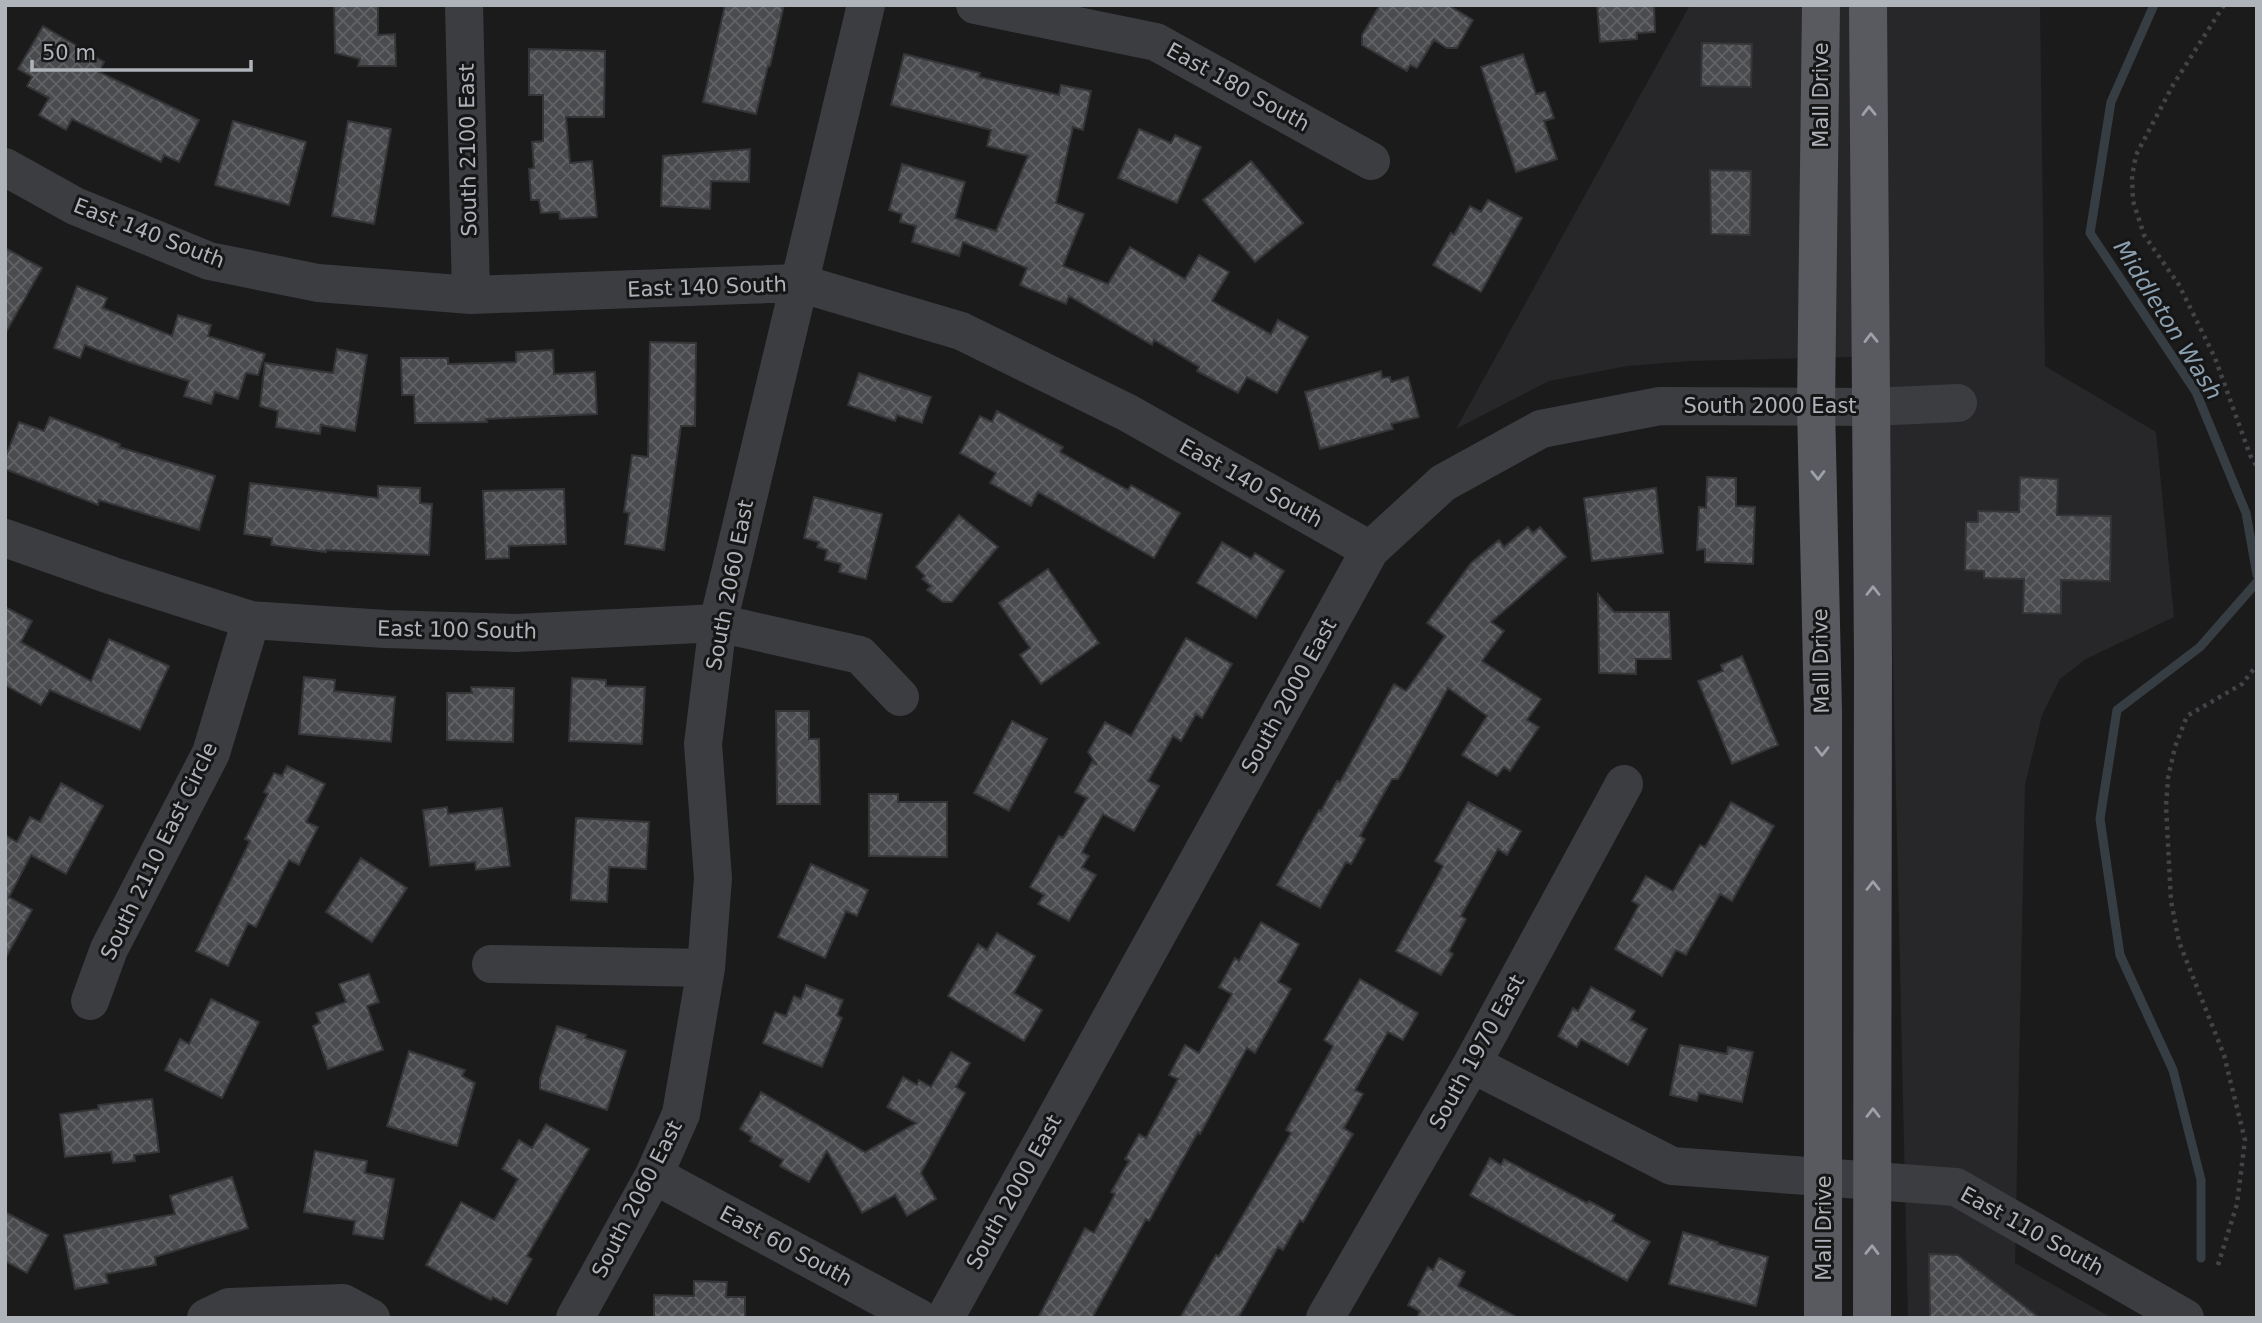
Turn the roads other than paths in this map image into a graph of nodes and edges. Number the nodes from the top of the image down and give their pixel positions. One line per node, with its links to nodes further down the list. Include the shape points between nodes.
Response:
1 (464, 5): 9 (street, South 2100 East)
2 (866, 5): 8 (street, South 2060 East)
3 (975, 5): 6 (street, East 180 South, via 1156,42)
4 (1821, 5): 11 (main road, Mall Drive)
5 (1868, 5): 12 (main road, one-way to 5)
6 (1371, 161)
7 (5, 167): 9 (street, East 140 South, via 75,206 209,261 318,283)
8 (799, 284): 9 (street, East 140 South); 14 (street, East 140 South, via 961,331 1128,413); 16 (street, South 2060 East)
9 (471, 296)
10 (1958, 403): 12 (street, South 2000 East)
11 (1816, 407): 12 (street, South 2000 East); 14 (street, South 2000 East, via 1660,406 1541,429 1443,483); 24 (main road, Mall Drive, one-way to 24)
12 (1872, 407): 25 (main road, one-way to 12)
13 (5, 538): 15 (street, East 100 South)
14 (1370, 550): 30 (street, South 2000 East)
15 (251, 620): 16 (street, East 100 South, via 516,633); 21 (street, South 2110 East Circle, via 211,753 109,949)
16 (718, 623): 17 (street, East 100 South, via 860,655); 20 (street, South 2060 East, via 703,744 713,878)
17 (900, 697)
18 (1624, 784): 22 (street, South 1970 East)
19 (491, 964): 20 (street)
20 (706, 968): 23 (street, South 2060 East, via 681,1114)
21 (90, 1001)
22 (1472, 1064): 24 (street, East 110 South, via 1672,1166); 31 (street, South 1970 East)
23 (654, 1175): 28 (street, South 2060 East); 29 (street, East 60 South)
24 (1824, 1178): 25 (street, East 110 South); 32 (main road, Mall Drive)
25 (1873, 1182): 33 (main road, one-way to 25); 34 (street, East 110 South, via 1956,1187)
26 (206, 1318): 27 (street, via 229,1307 343,1303)
27 (370, 1318)
28 (575, 1318)
29 (919, 1318)
30 (945, 1318)
31 (1325, 1318)
32 (1823, 1318)
33 (1872, 1318)
34 (2185, 1318)

